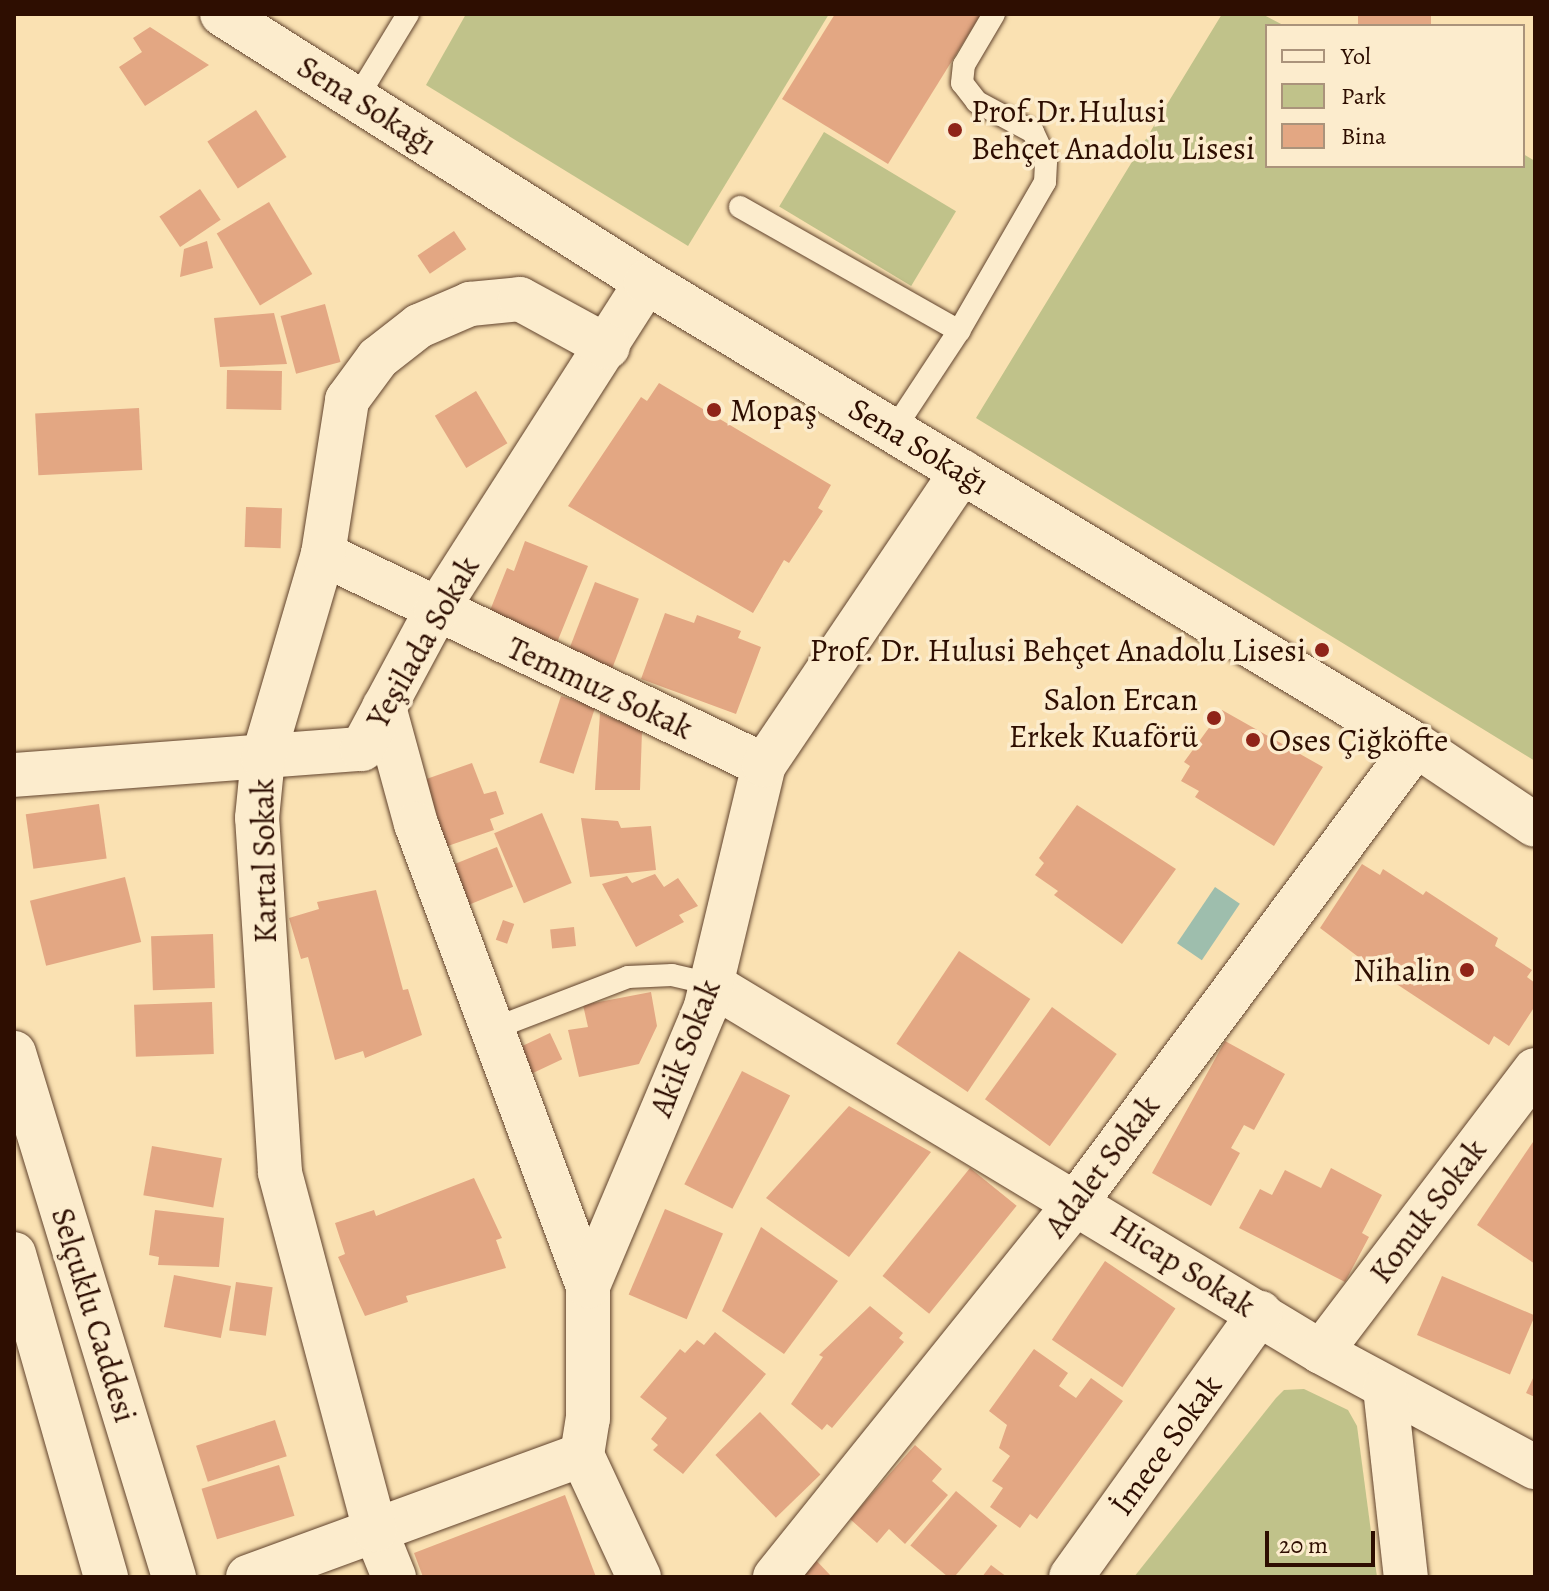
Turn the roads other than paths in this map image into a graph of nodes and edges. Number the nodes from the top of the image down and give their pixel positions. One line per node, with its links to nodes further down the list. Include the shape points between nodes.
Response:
1 (222, 14): 4 (street, Sena Sokağı)
2 (408, 14): 4 (lane)
3 (994, 14): 7 (lane, via 964,65 962,83 977,102 1033,132 1047,171)
4 (357, 98): 6 (street, Sena Sokağı)
5 (740, 207): 7 (lane)
6 (646, 282): 8 (street, Yeşilada Sokak); 9 (street, Sena Sokağı)
7 (959, 331): 9 (lane)
8 (608, 347): 11 (street, Kartal Sokak, via 520,299 470,304 419,326 378,358 347,400); 12 (street, Yeşilada Sokak)
9 (893, 431): 10 (street, Sena Sokağı)
10 (962, 472): 14 (street, Sena Sokağı); 16 (street, Akik Sokak)
11 (323, 554): 12 (street, Temmuz Sokak); 15 (street, Kartal Sokak)
12 (436, 611): 13 (street, Yeşilada Sokak); 16 (street, Temmuz Sokak)
13 (384, 707): 15 (street, Yeşilada Sokak, via 362,749); 20 (street, via 416,824)
14 (1416, 745): 18 (street, Sena Sokağı); 23 (street, Adalet Sokak)
15 (263, 758): 17 (street, Yeşilada Sokak); 31 (street, Kartal Sokak, via 257,818 280,1172)
16 (764, 765): 19 (street, Akik Sokak)
17 (14, 775)
18 (1535, 825)
19 (711, 984): 20 (lane, via 672,975 628,977); 23 (street, Hicap Sokak); 25 (street, Akik Sokak)
20 (490, 1030): 25 (street)
21 (14, 1053): 33 (street, Selçuklu Caddesi)
22 (1535, 1070): 27 (street, Konuk Sokak)
23 (1077, 1201): 26 (street, Hicap Sokak); 37 (street, Adalet Sokak)
24 (14, 1254): 32 (street, Selçuklu Caddesi)
25 (588, 1286): 29 (street, Akik Sokak, via 588,1419)
26 (1260, 1313): 27 (street, Hicap Sokak); 38 (street, İmece Sokak)
27 (1321, 1352): 28 (street, Hicap Sokak)
28 (1385, 1388): 30 (street, Hicap Sokak); 39 (street)
29 (582, 1455): 31 (street); 36 (street)
30 (1535, 1467)
31 (375, 1530): 34 (street); 35 (street, Kartal Sokak)
32 (106, 1577)
33 (174, 1577)
34 (248, 1577)
35 (394, 1577)
36 (639, 1577)
37 (775, 1577)
38 (1071, 1577)
39 (1406, 1577)

